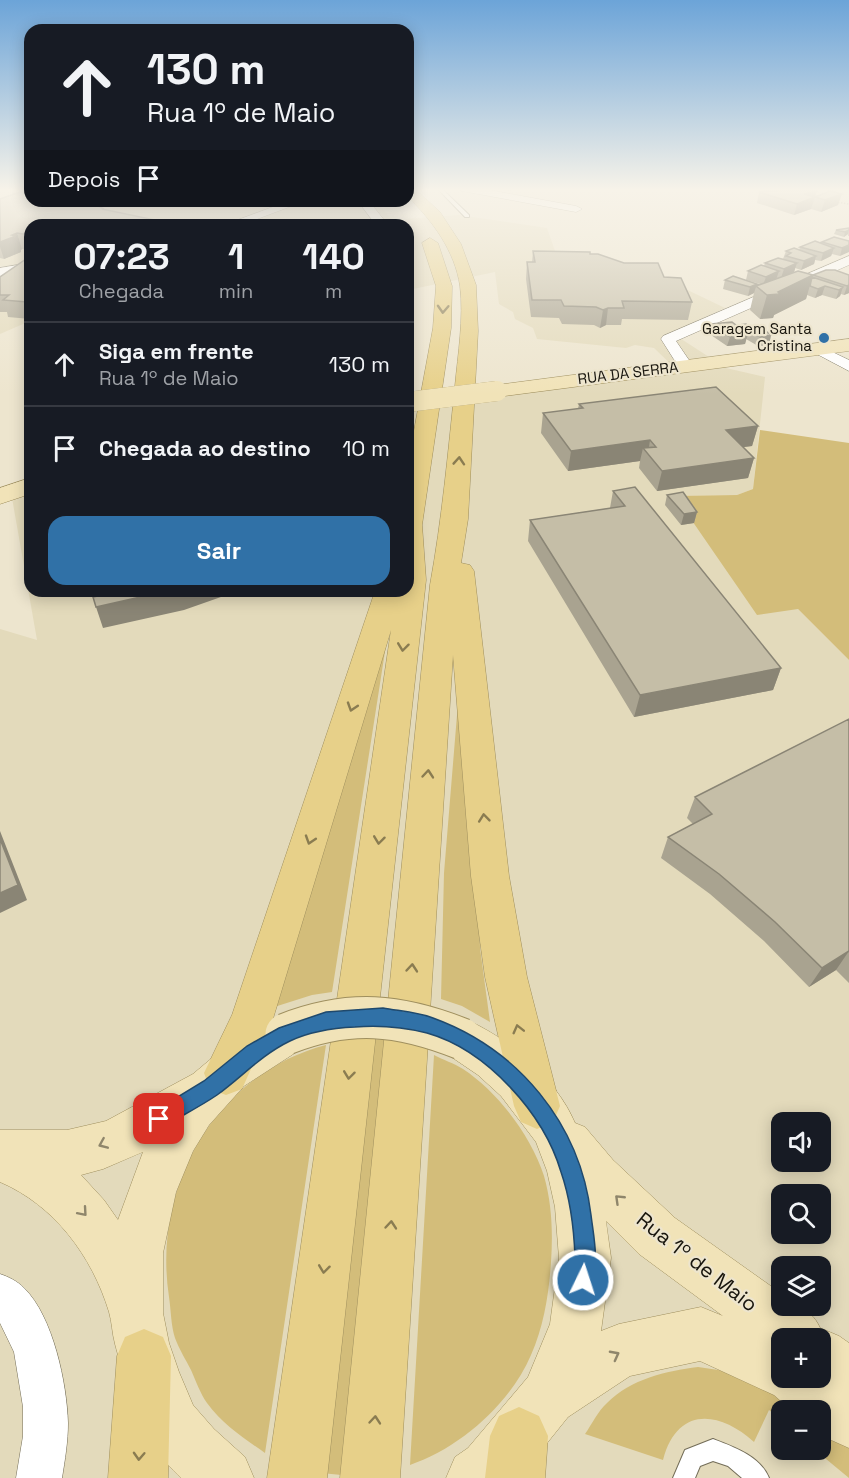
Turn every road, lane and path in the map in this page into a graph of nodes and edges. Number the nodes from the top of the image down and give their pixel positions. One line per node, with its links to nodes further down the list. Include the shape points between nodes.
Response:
1 (435, 257): 13 (highway, one-way to 13, via 444,286 442,328)
2 (458, 257): 14 (highway, one-way to 2, via 469,331 468,285)
3 (849, 260): 8 (street, via 668,339)
4 (24, 268): 5 (street)
5 (0, 272)
6 (849, 345): 7 (main road, RUA DA SERRA)
7 (818, 349): 8 (main road, RUA DA SERRA); 9 (street)
8 (685, 366): 10 (main road, RUA DA SERRA, bridge)
9 (849, 366)
10 (414, 401)
11 (24, 487): 12 (main road)
12 (0, 497)
13 (414, 499)
14 (455, 519): 18 (highway, one-way to 14, via 506,977 490,876); 33 (highway, one-way to 14, via 444,585)
15 (387, 597): 17 (highway, one-way to 17, via 250,1022)
16 (410, 597): 32 (highway, one-way to 32)
17 (218, 1080): 18 (main road, bridge, via 254,1052 286,1034 326,1020 383,1017 430,1025 462,1039 517,1080); 19 (main road, one-way to 19, via 159,1119 89,1150); 22 (main road, via 169,1149 146,1205 136,1254)
18 (545, 1116): 21 (main road, Rua 1º de Maio, one-way to 18, via 657,1236 596,1177); 28 (main road, via 571,1171 580,1207 585,1258 577,1324)
19 (0, 1156): 22 (main road, one-way to 22, via 43,1177 87,1215 108,1250)
20 (0, 1294): 30 (street, via 25,1326 44,1388 46,1424)
21 (783, 1328)
22 (140, 1334): 29 (main road, via 173,1425); 31 (highway, one-way to 31)
23 (831, 1363): 25 (main road)
24 (771, 1366): 28 (main road, one-way to 24, via 619,1351 700,1335)
25 (849, 1377)
26 (808, 1388): 27 (main road)
27 (849, 1419)
28 (527, 1437): 34 (main road)
29 (220, 1475)
30 (39, 1478)
31 (138, 1478)
32 (297, 1478)
33 (370, 1478)
34 (476, 1478)
35 (684, 1478): 36 (lane, via 693,1458 713,1450 735,1458)
36 (758, 1478)

